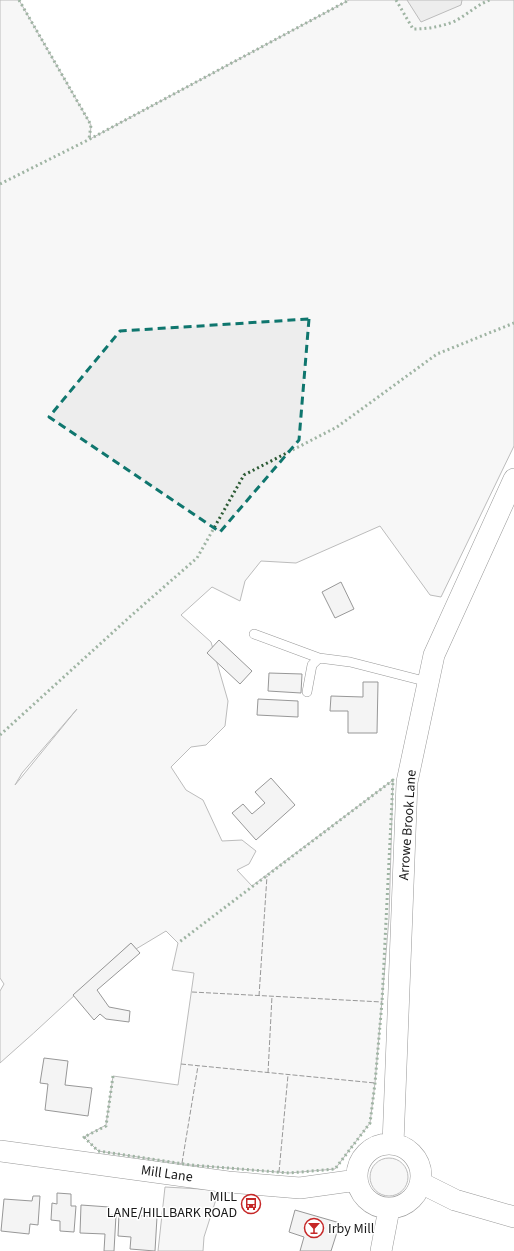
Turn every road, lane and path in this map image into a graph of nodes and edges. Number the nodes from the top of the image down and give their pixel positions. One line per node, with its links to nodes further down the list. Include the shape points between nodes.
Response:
1 (513, 484): 4 (street, Arrowe Brook Lane, via 434,655)
2 (254, 634): 3 (lane)
3 (319, 658): 4 (lane, via 350,662); 5 (lane, via 312,665)
4 (428, 682): 6 (street, Arrowe Brook Lane, via 407,782)
5 (307, 692)
6 (393, 1144): 8 (street, via 367,1153 360,1164); 9 (street, via 412,1154 419,1165)
7 (0, 1151): 8 (street, Mill Lane, via 228,1182 300,1188)
8 (357, 1180): 10 (street, via 366,1199)
9 (421, 1183): 10 (street, via 412,1200); 11 (street, via 455,1200)
10 (389, 1209): 12 (street)
11 (514, 1217)
12 (381, 1251)

